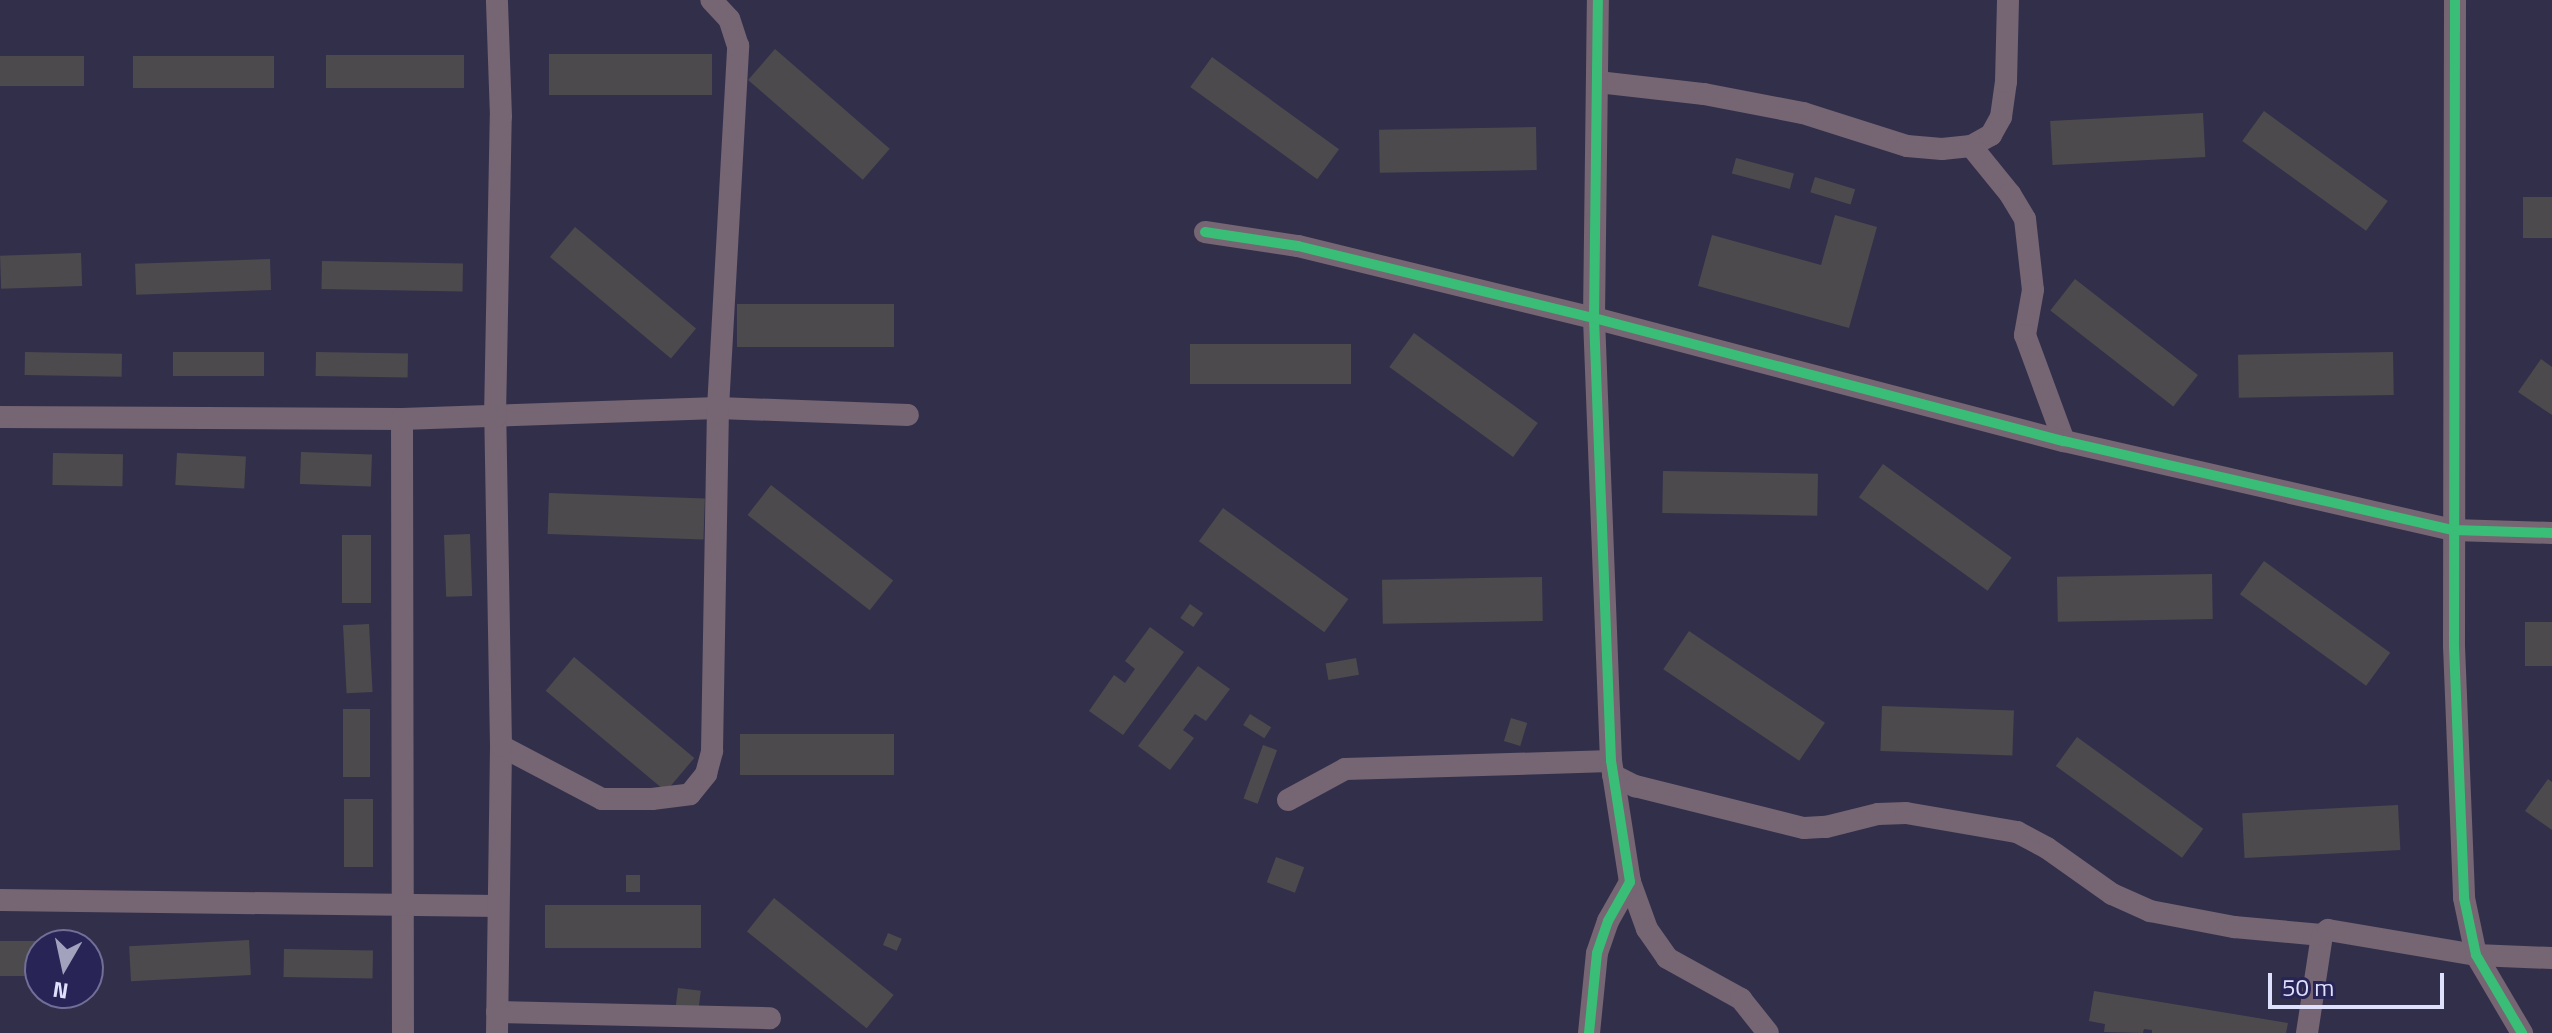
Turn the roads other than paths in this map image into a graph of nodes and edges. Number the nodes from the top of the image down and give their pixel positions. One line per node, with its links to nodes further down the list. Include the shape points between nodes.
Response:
1 (497, 0): 13 (street, via 501,117)
2 (711, 0): 10 (street, via 729,19 738,46)
3 (1598, 0): 6 (street)
4 (2008, 0): 7 (street, via 2001,117 1991,135)
5 (2455, 0): 16 (street)
6 (1598, 82): 7 (street, via 1803,113 1907,146); 9 (street)
7 (1971, 146): 15 (street, via 2025,219 2033,290 2025,335)
8 (1205, 232): 9 (street, via 1298,246)
9 (1594, 318): 15 (street); 19 (street)
10 (718, 408): 11 (street); 13 (street); 18 (street, via 712,751 706,774 690,794 602,799)
11 (908, 415)
12 (0, 417): 14 (street)
13 (495, 417): 14 (street); 18 (street)
14 (402, 419): 23 (street)
15 (2064, 441): 16 (street)
16 (2453, 530): 17 (street); 26 (street, via 2464,898)
17 (2552, 533)
18 (501, 746): 24 (street)
19 (1612, 768): 20 (street, via 1345,769); 21 (street); 25 (street, via 1635,786 1804,828 1906,813 2017,832 2112,894 2150,911 2234,927)
20 (1288, 800)
21 (1630, 882): 31 (street, via 1597,953); 32 (street, via 1647,929 1667,958 1741,999)
22 (0, 900): 23 (street)
23 (403, 906): 24 (street); 30 (street)
24 (498, 906): 29 (street)
25 (2322, 935): 26 (street, via 2336,931); 33 (street)
26 (2476, 955): 27 (street); 34 (street)
27 (2552, 958)
28 (770, 1018): 29 (street)
29 (497, 1022)
30 (403, 1033)
31 (1589, 1033)
32 (1768, 1033)
33 (2307, 1033)
34 (2522, 1033)

